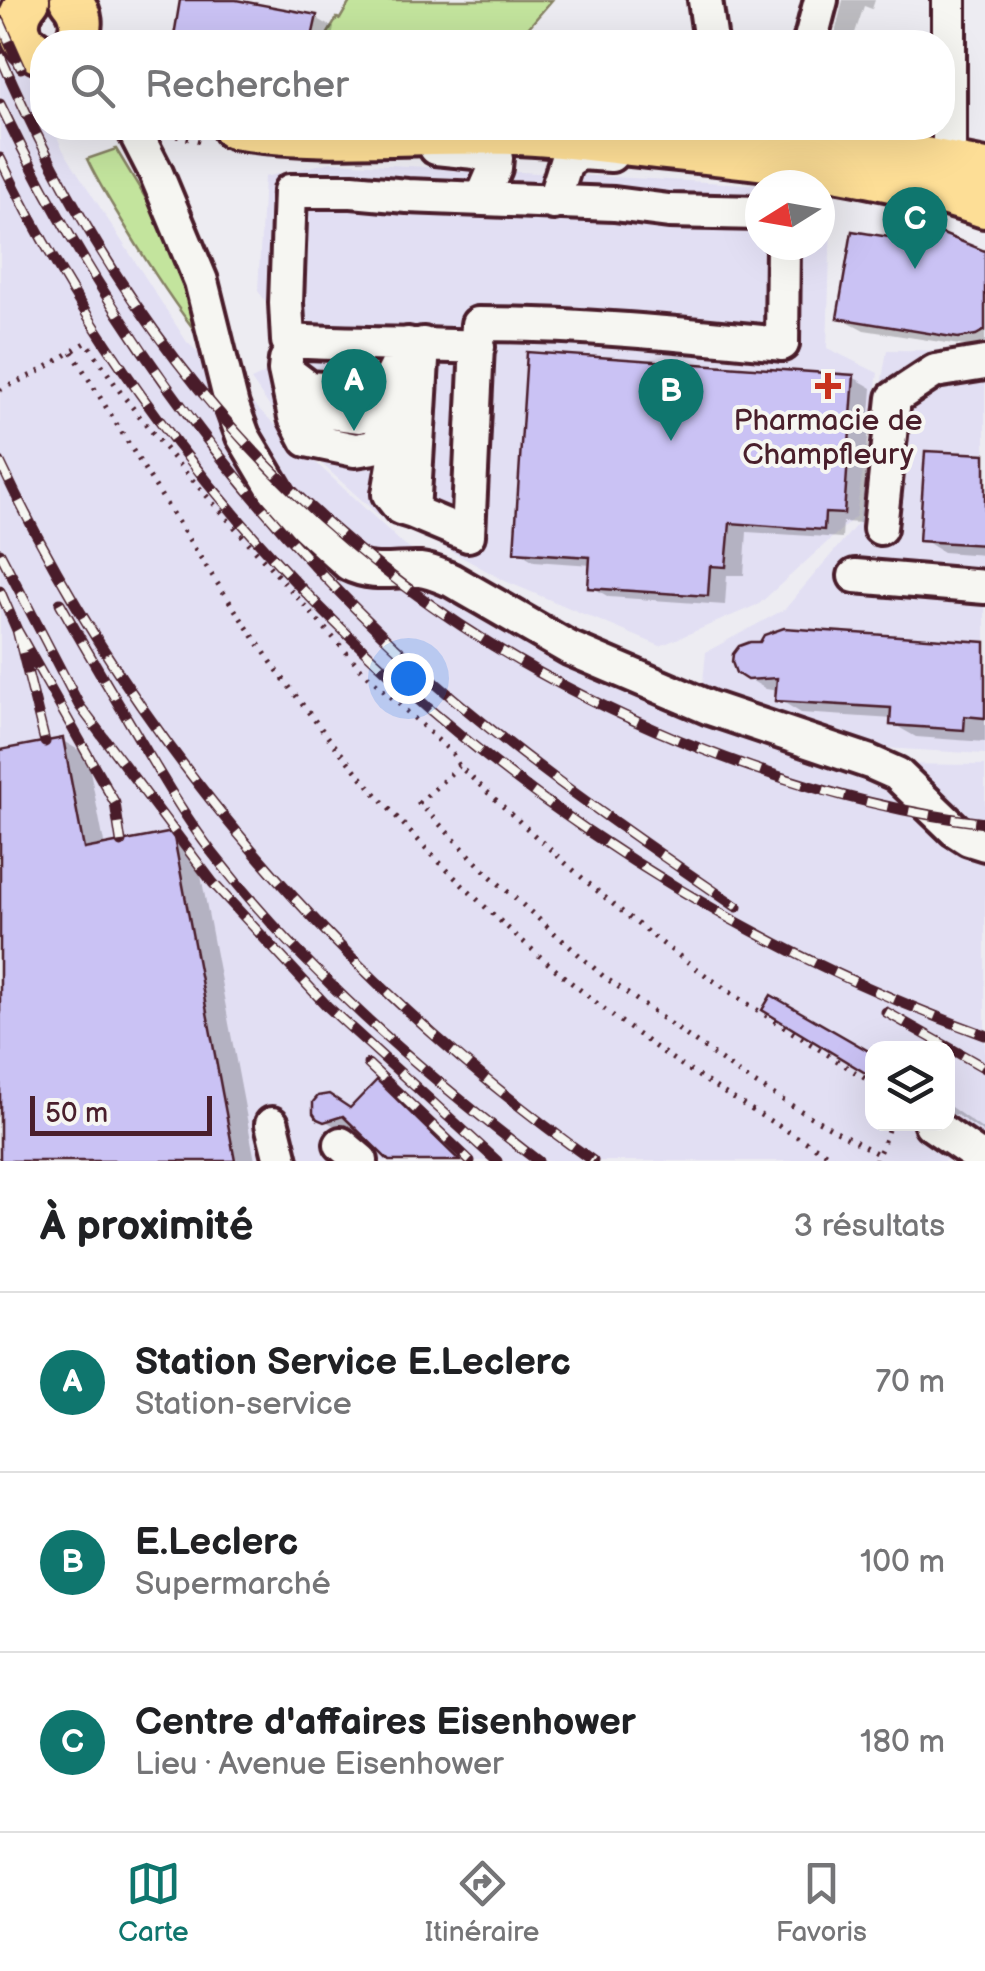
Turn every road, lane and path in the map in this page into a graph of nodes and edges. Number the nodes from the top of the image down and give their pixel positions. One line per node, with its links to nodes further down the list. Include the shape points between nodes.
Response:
1 (28, 0): 8 (main road, via 18,19)
2 (705, 0): 5 (street)
3 (821, 0): 6 (street)
4 (949, 0): 7 (street)
5 (709, 30)
6 (813, 30)
7 (952, 30)
8 (30, 48)
9 (955, 55): 14 (street)
10 (139, 140): 31 (street, via 201,281 243,436 284,505 349,564 374,572 432,572 569,648 710,708 870,762 904,781 955,830)
11 (513, 140): 13 (main road); 15 (street)
12 (840, 140): 14 (main road)
13 (690, 151): 16 (street, via 670,159 580,153 566,162); 17 (main road, via 822,166)
14 (967, 166)
15 (482, 198): 16 (street); 23 (street, via 290,191 286,302)
16 (552, 202): 18 (street)
17 (985, 207)
18 (745, 213)
19 (784, 260): 20 (street, via 782,344 478,324)
20 (478, 346): 25 (street); 26 (street, via 468,535)
21 (72, 352): 24 (path); 30 (path, via 87,342 172,457 363,671); 38 (path, via 270,659 417,838 522,940 648,1042)
22 (985, 363): 27 (street, via 935,371 894,398)
23 (296, 384): 25 (street, via 333,397); 25 (street, via 340,344); 25 (street, via 316,434 357,440)
24 (0, 390)
25 (400, 395): 26 (street); 26 (street, via 389,494)
26 (413, 512)
27 (880, 528)
28 (855, 576): 29 (street)
29 (985, 587)
30 (459, 766): 32 (path, via 669,949); 36 (path, via 420,803 489,875 604,976 691,1040)
31 (985, 844)
32 (865, 1079)
33 (272, 1124): 37 (street)
34 (887, 1131): 36 (path)
35 (941, 1131): 39 (street)
36 (876, 1158)
37 (281, 1161)
38 (840, 1161)
39 (985, 1161)

